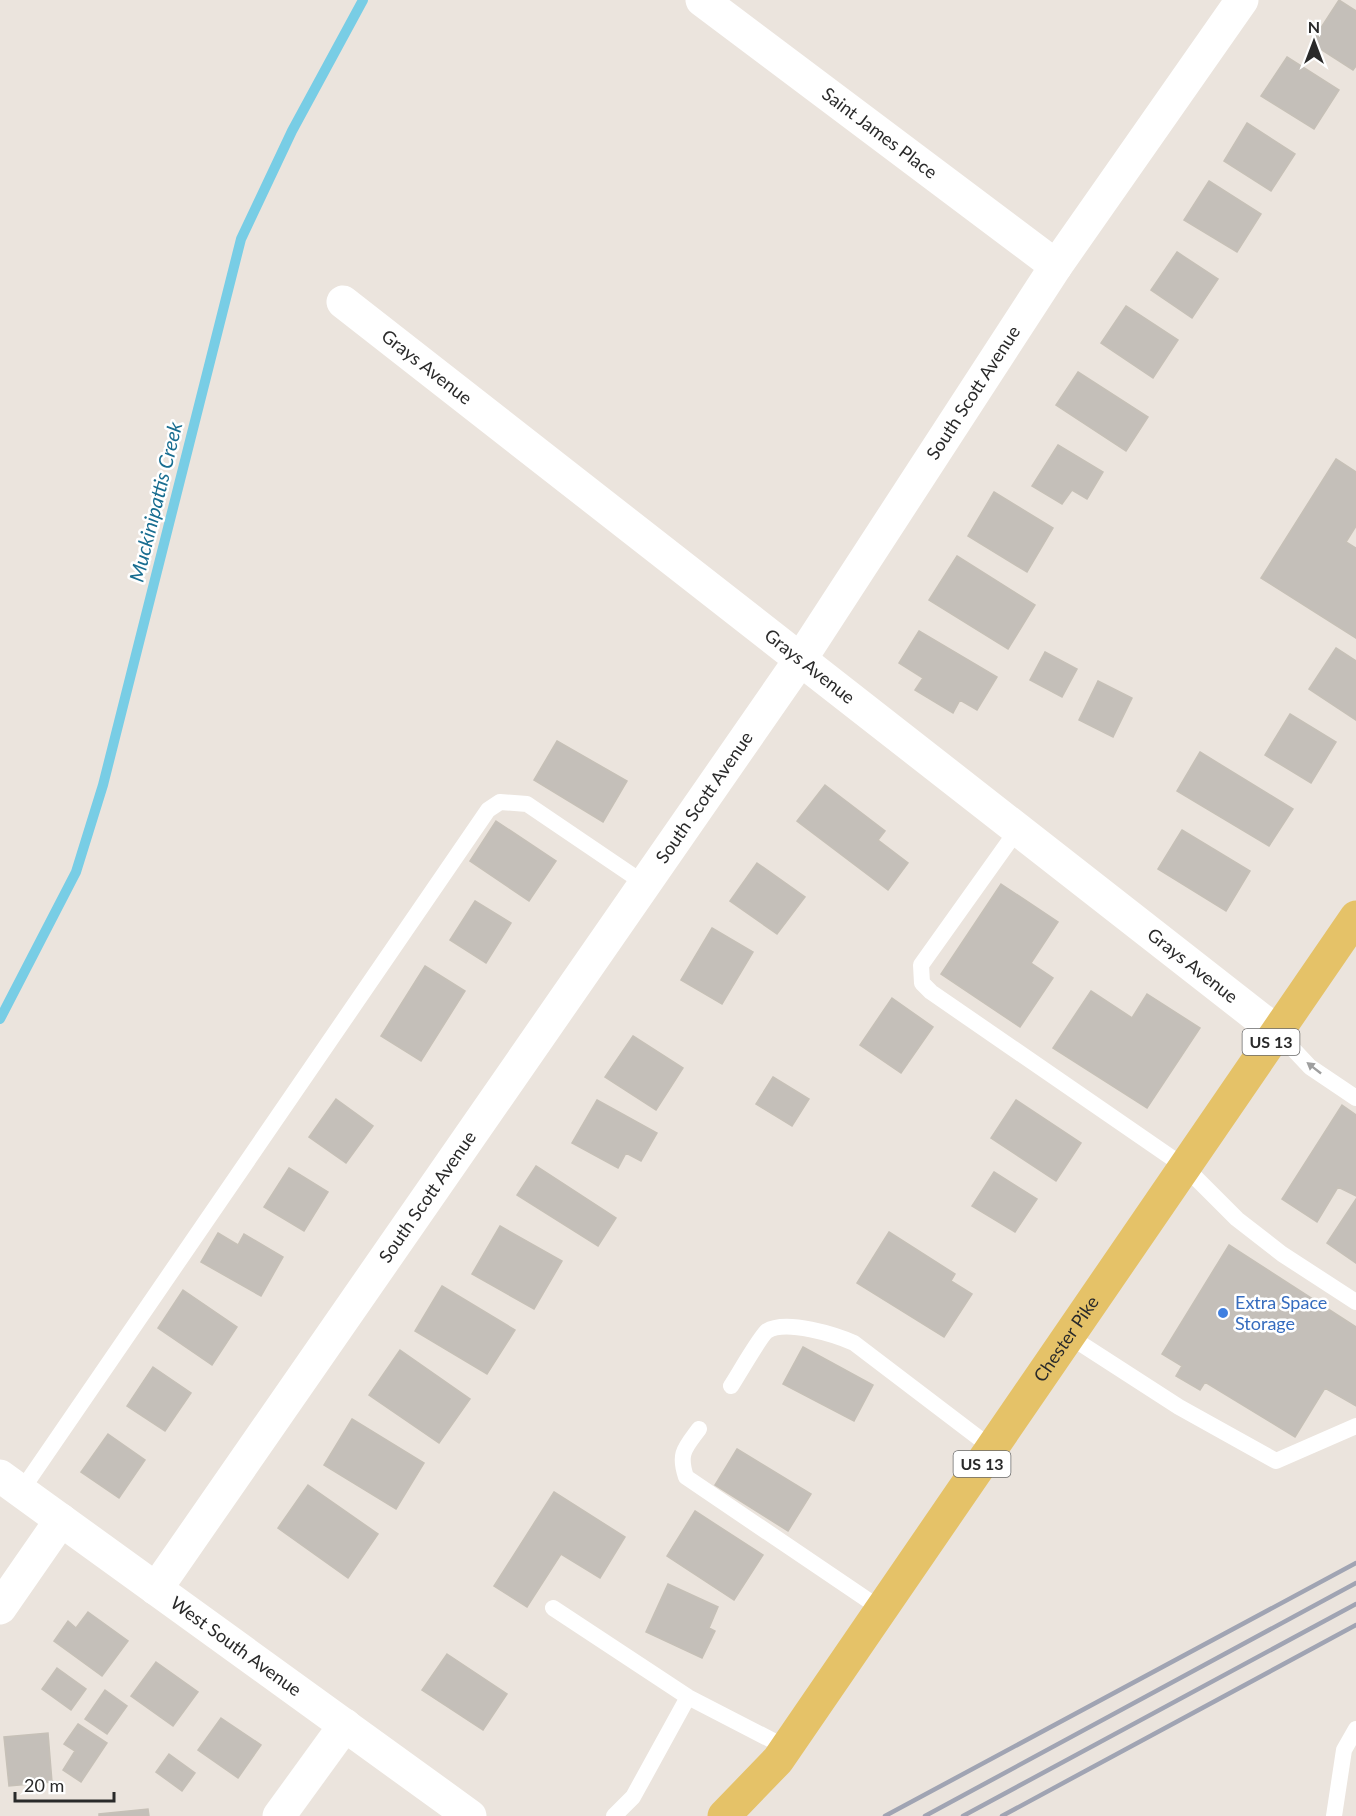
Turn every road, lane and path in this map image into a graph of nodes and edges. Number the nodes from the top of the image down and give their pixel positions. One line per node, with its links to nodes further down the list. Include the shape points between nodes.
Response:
1 (702, 0): 3 (street, Saint James Place)
2 (1242, 0): 3 (street, South Scott Avenue)
3 (1056, 266): 5 (street, South Scott Avenue)
4 (343, 302): 5 (street, Grays Avenue)
5 (800, 660): 6 (street, Grays Avenue); 7 (street, South Scott Avenue)
6 (1018, 829): 9 (street, Grays Avenue); 11 (lane, via 921,964 922,982 931,992)
7 (645, 884): 18 (lane, via 527,804 500,802 488,810); 20 (street, South Scott Avenue)
8 (1356, 917): 9 (main road, Chester Pike / US 13)
9 (1277, 1032): 10 (lane, one-way to 9, via 1310,1067); 11 (main road, Chester Pike / US 13)
10 (1356, 1098)
11 (1185, 1167): 12 (lane, via 1246,1226); 13 (main road, Chester Pike / US 13)
12 (1356, 1302)
13 (1070, 1336): 15 (lane, via 1179,1407 1276,1461); 17 (main road, Chester Pike / US 13)
14 (731, 1386): 17 (lane, via 766,1332 795,1328 835,1335 854,1343)
15 (1356, 1426)
16 (699, 1429): 23 (lane, via 682,1453 686,1477)
17 (992, 1448): 23 (main road, Chester Pike / US 13)
18 (11, 1484): 19 (street, West South Avenue)
19 (61, 1520): 20 (street, West South Avenue); 21 (street)
20 (156, 1589): 25 (street, West South Avenue)
21 (0, 1608)
22 (553, 1608): 24 (lane)
23 (881, 1609): 27 (main road, Chester Pike / US 13)
24 (688, 1697): 27 (lane); 30 (lane, via 633,1797)
25 (345, 1725): 28 (street); 29 (street, West South Avenue)
26 (1356, 1729): 33 (lane, via 1344,1750)
27 (782, 1754): 31 (main road, Chester Pike / US 13); 32 (main road, Chester Pike / US 13)
28 (279, 1816)
29 (470, 1816)
30 (614, 1816)
31 (723, 1816)
32 (753, 1816)
33 (1334, 1816)

